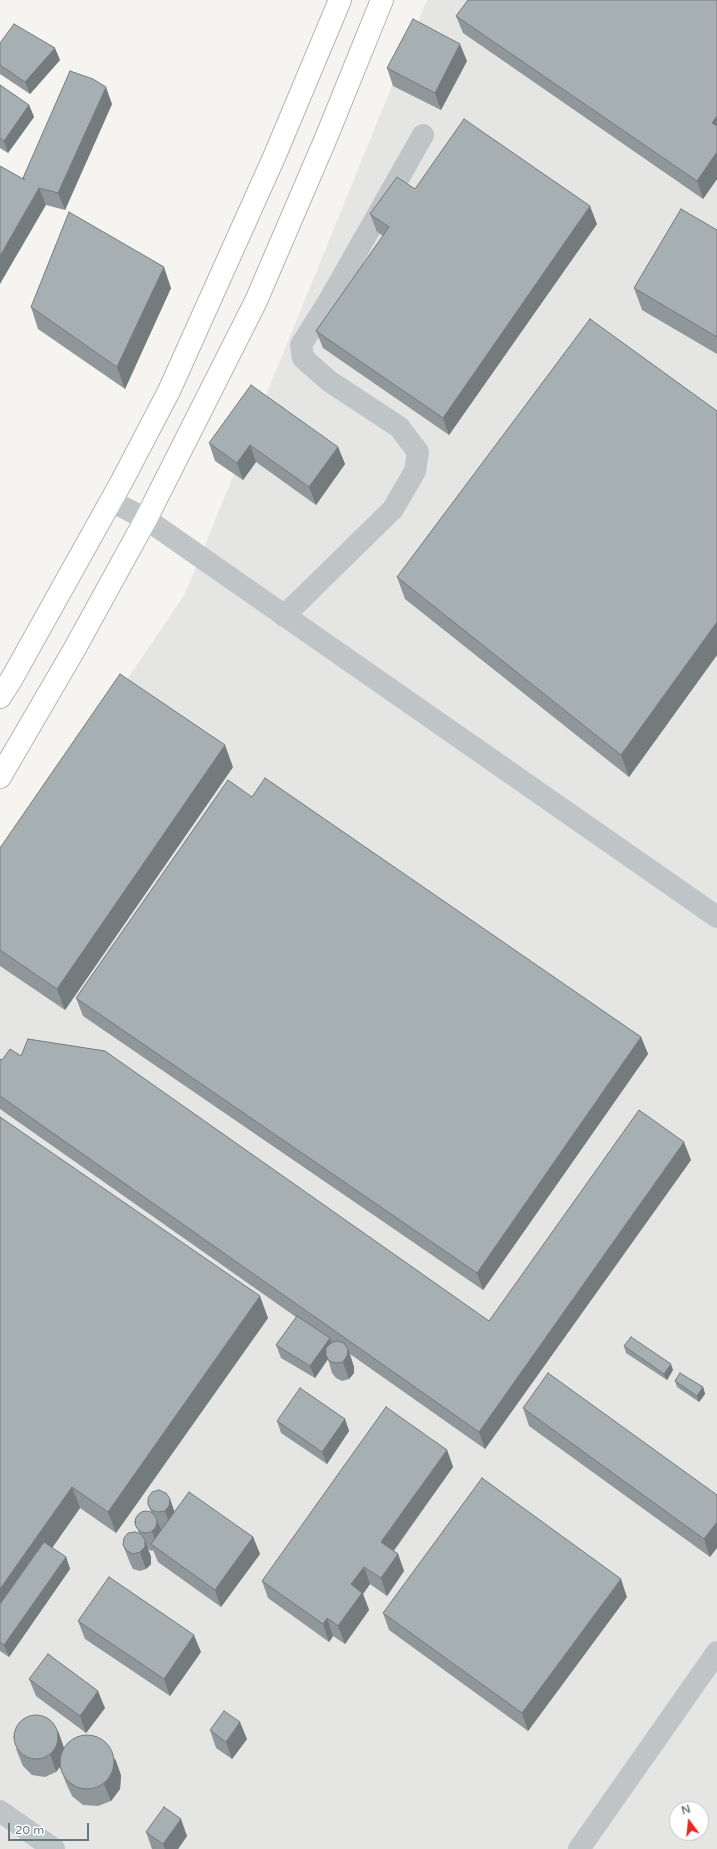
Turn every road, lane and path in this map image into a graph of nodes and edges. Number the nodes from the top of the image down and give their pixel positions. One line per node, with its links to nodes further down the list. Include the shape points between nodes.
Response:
1 (340, 0): 4 (main road, via 276,155 169,390)
2 (382, 0): 5 (main road, via 256,301)
3 (422, 135): 6 (street, via 330,299 301,345 303,358 329,381 399,427 418,452 415,472 393,509)
4 (111, 501): 5 (street); 7 (main road)
5 (146, 519): 6 (street); 8 (main road)
6 (284, 616): 9 (street)
7 (4, 683)
8 (0, 777)
9 (717, 917)
10 (717, 1652): 13 (street)
11 (0, 1811): 12 (street)
12 (54, 1849)
13 (579, 1849)

